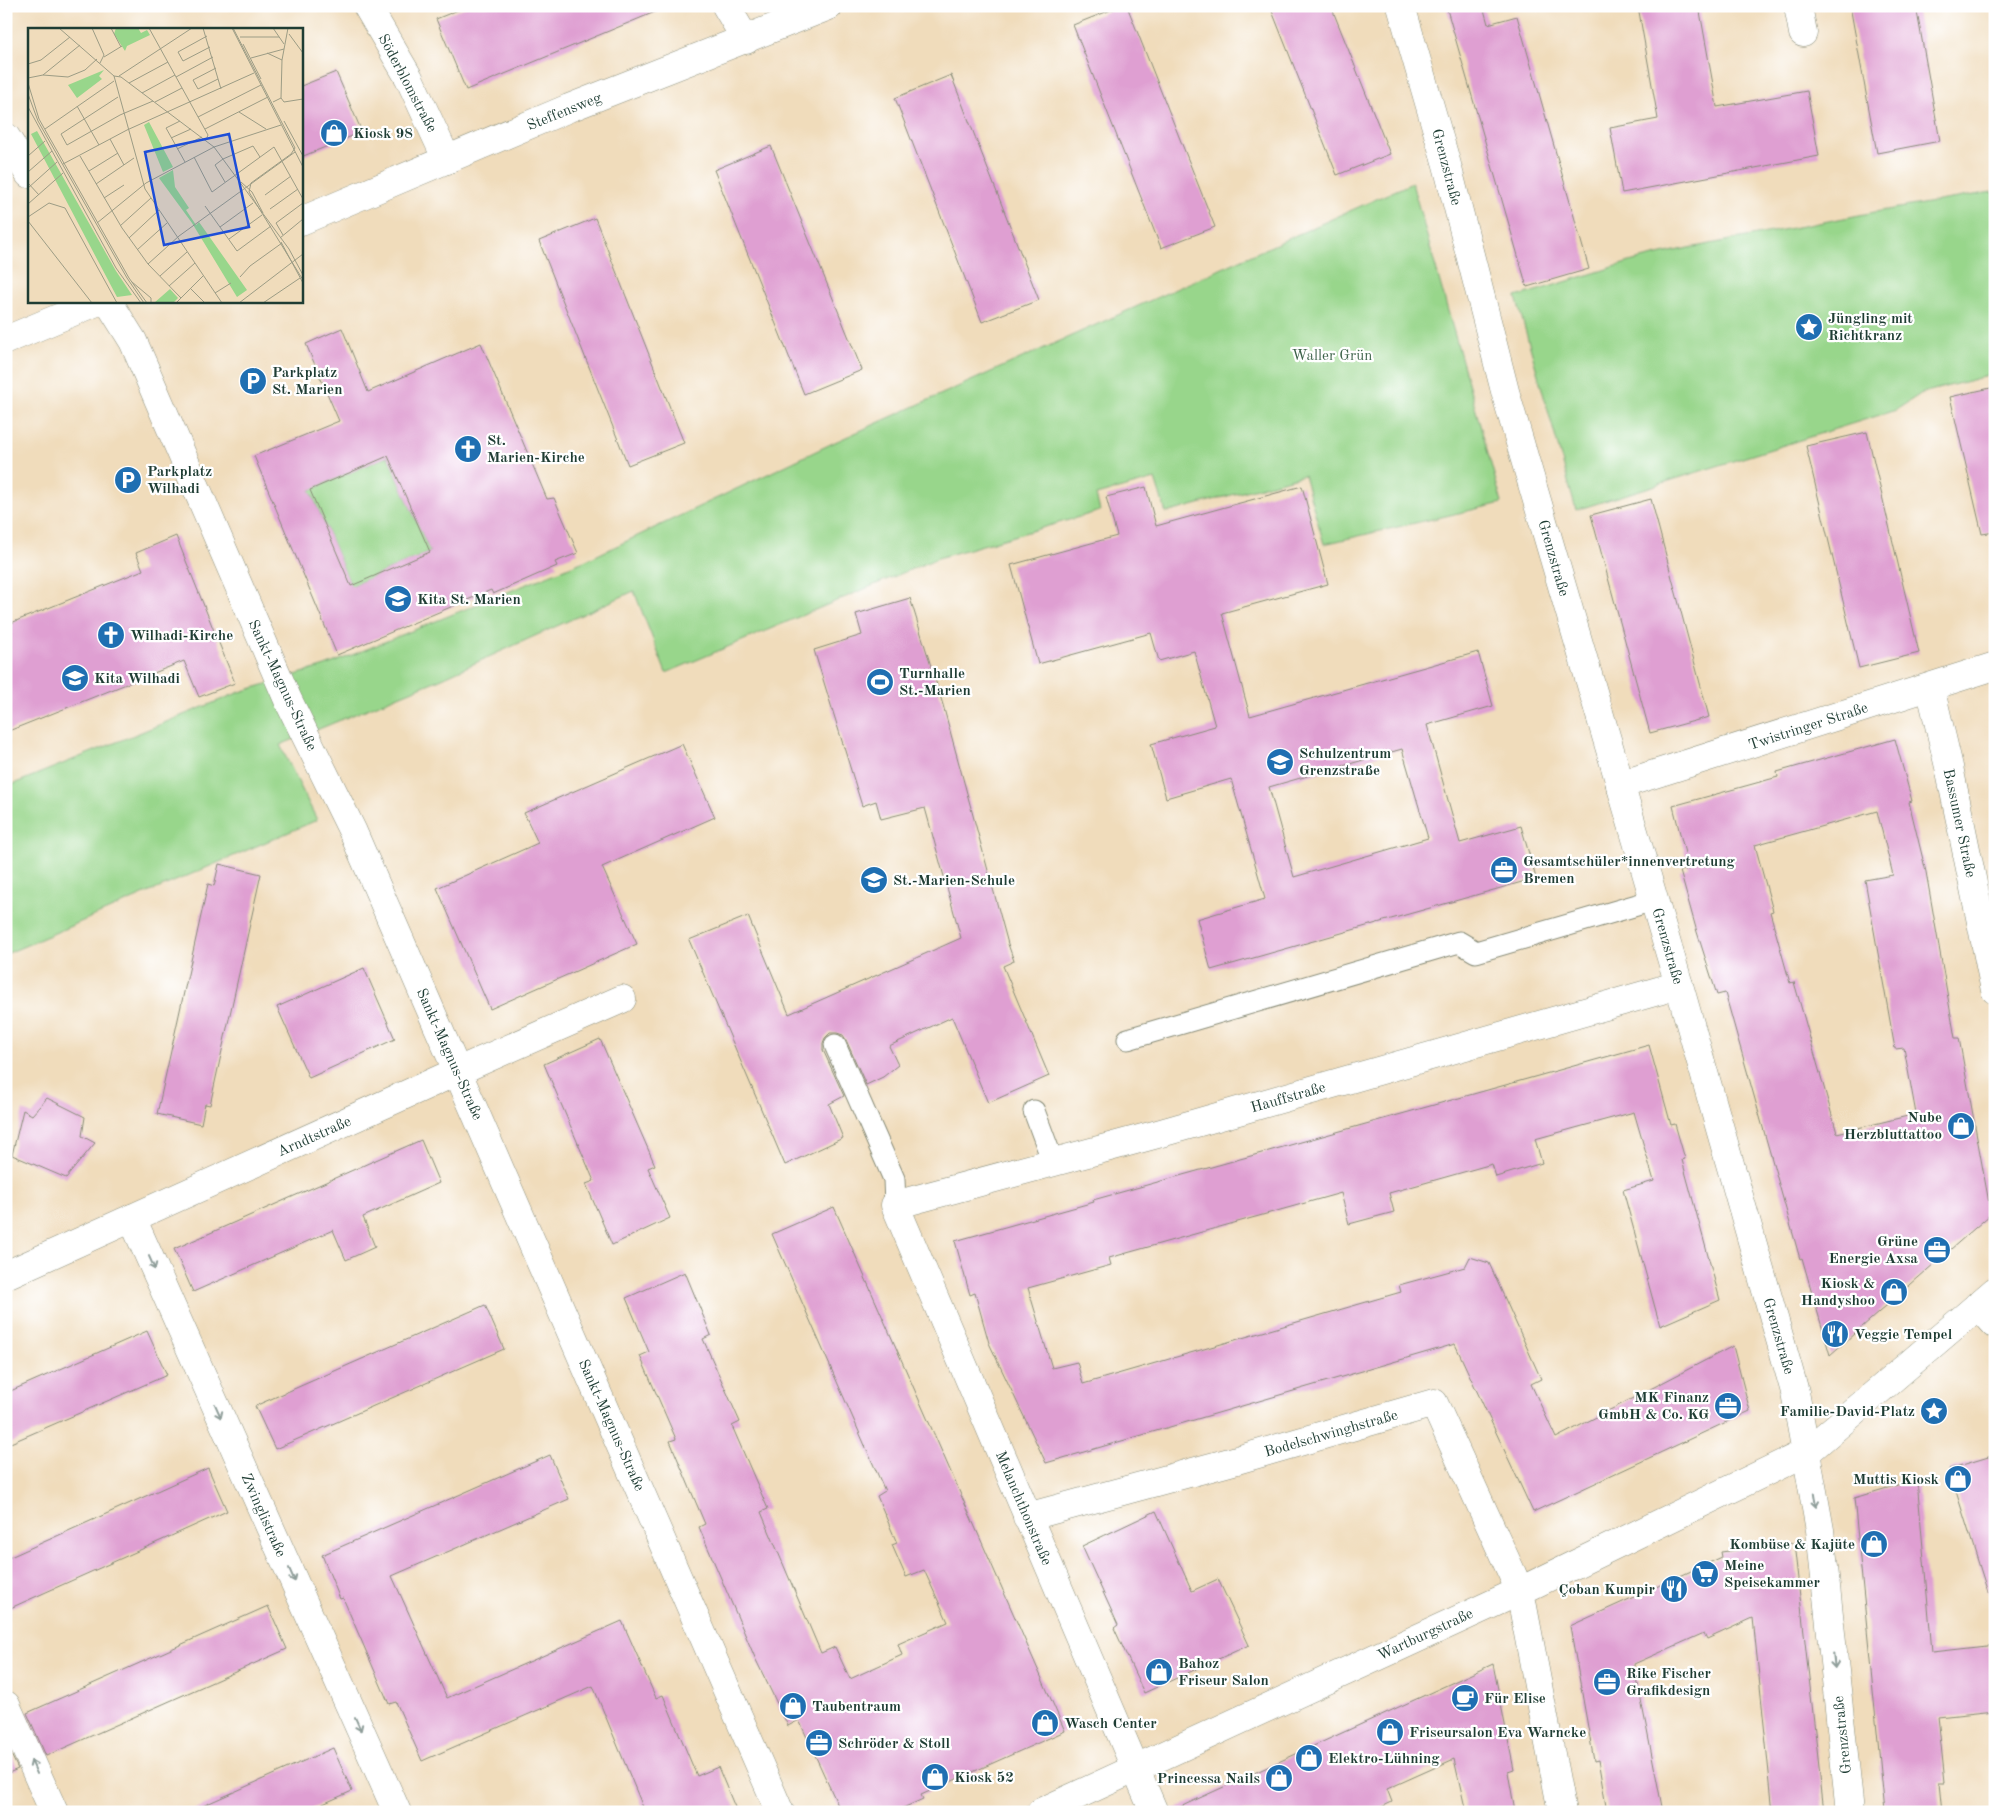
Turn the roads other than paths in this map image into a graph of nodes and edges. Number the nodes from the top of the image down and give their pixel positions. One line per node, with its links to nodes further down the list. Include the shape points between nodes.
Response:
1 (367, 6): 9 (street, Söderblomstraße, via 409,78)
2 (726, 6): 7 (street)
3 (829, 6): 7 (street, Steffensweg)
4 (1401, 6): 17 (street, Grenzstraße, via 1447,165 1506,396)
5 (1798, 6): 6 (street)
6 (1803, 33)
7 (746, 40): 9 (street, Steffensweg)
8 (6, 138): 10 (street)
9 (447, 160): 11 (street, Steffensweg)
10 (28, 172)
11 (302, 221)
12 (97, 302): 14 (street)
13 (109, 302): 24 (street, Sankt-Magnus-Straße, via 133,341 288,700 353,832)
14 (6, 340)
15 (1995, 666): 16 (street, Twistringer Straße)
16 (1930, 687): 17 (street, Twistringer Straße); 20 (street, Bassumer Straße)
17 (1620, 785): 18 (street, Grenzstraße)
18 (1654, 900): 19 (street, Grenzstraße); 22 (lane, via 1476,952 1459,942)
19 (1679, 986): 26 (street, Hauffstraße); 31 (street, Grenzstraße, via 1795,1392)
20 (1995, 990)
21 (622, 999): 24 (street, Arndtstraße)
22 (1128, 1039)
23 (836, 1045): 27 (lane, via 894,1179)
24 (458, 1071): 28 (street, Arndtstraße); 38 (street, Sankt-Magnus-Straße)
25 (1034, 1110): 26 (lane)
26 (1053, 1162): 27 (street, Hauffstraße)
27 (895, 1204): 32 (street, Melanchthonstraße)
28 (132, 1218): 29 (street, Arndtstraße); 37 (street, Zwinglistraße, one-way to 37)
29 (6, 1275)
30 (1989, 1307): 31 (street, Wartburgstraße)
31 (1807, 1452): 33 (street, Wartburgstraße); 42 (street, Grenzstraße, one-way to 42, via 1820,1530)
32 (1027, 1517): 33 (street, Bodelschwinghstraße, via 1434,1403); 35 (street, Melanchthonstraße)
33 (1520, 1591): 35 (street, Wartburgstraße); 41 (street)
34 (6, 1705): 36 (street, one-way to 34)
35 (1134, 1768): 39 (street, Wartburgstraße); 40 (street, Melanchthonstraße)
36 (54, 1812)
37 (397, 1812)
38 (780, 1812)
39 (1041, 1812)
40 (1154, 1812)
41 (1562, 1812)
42 (1850, 1812)

